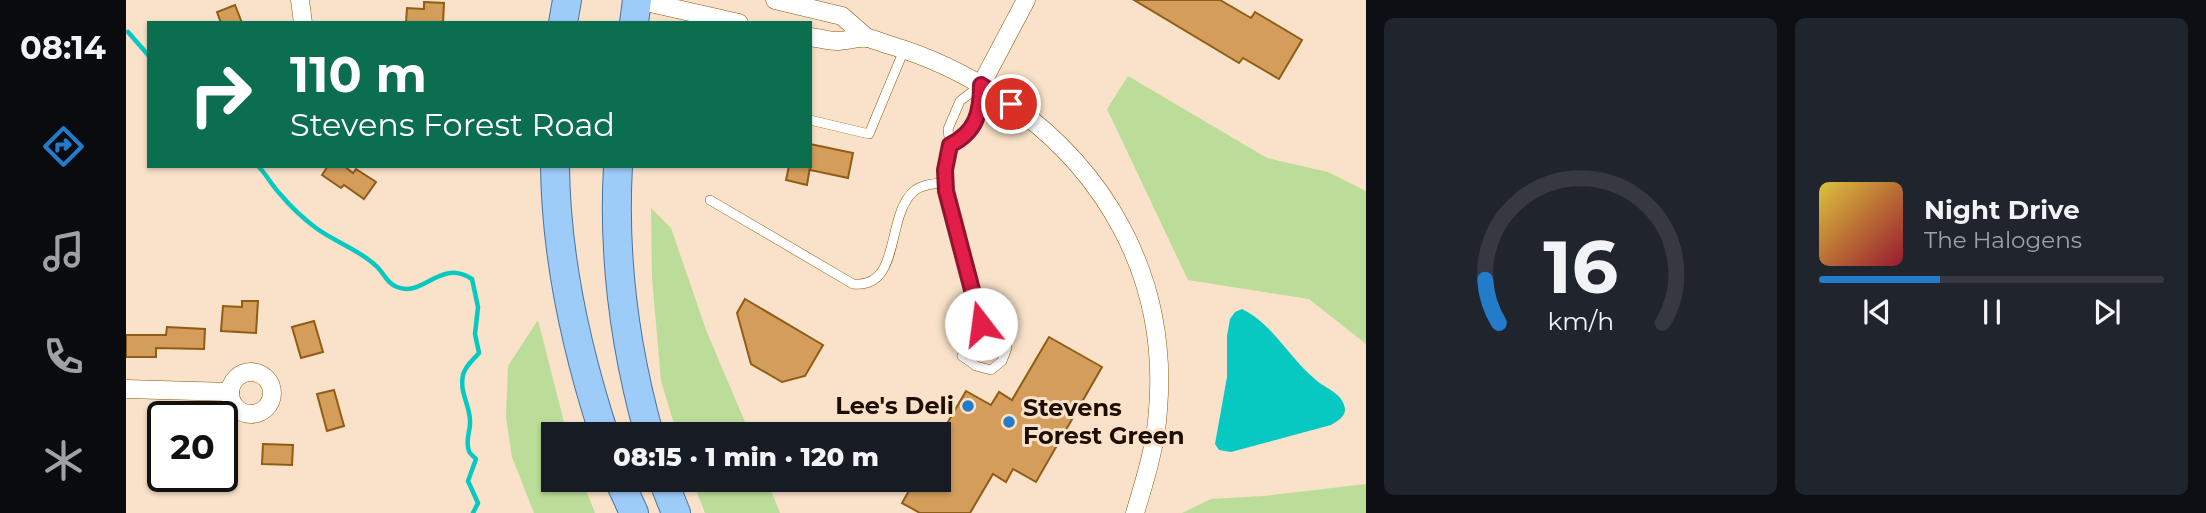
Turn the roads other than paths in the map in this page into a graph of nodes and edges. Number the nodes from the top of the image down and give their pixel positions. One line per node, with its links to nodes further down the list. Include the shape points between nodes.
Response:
1 (300, 0): 6 (street)
2 (567, 0): 7 (main road)
3 (637, 0): 8 (main road); 9 (street)
4 (775, 0): 11 (street, via 842,16)
5 (1026, 0): 13 (street)
6 (303, 21)
7 (563, 21)
8 (634, 21)
9 (730, 21)
10 (812, 37): 11 (street)
11 (867, 38): 12 (street)
12 (904, 50): 13 (street); 14 (lane, via 869,134)
13 (981, 85): 15 (lane, via 960,101 948,129); 15 (lane, via 981,110 964,138); 29 (street, via 1036,123 1077,162 1107,202 1143,274 1156,332 1160,388 1154,444)
14 (812, 120)
15 (950, 145): 18 (lane)
16 (555, 168): 23 (main road, via 559,242 568,293)
17 (618, 168): 24 (main road, via 622,294 629,350)
18 (945, 182): 19 (lane, via 922,186 906,200 883,272 861,284 853,284); 20 (lane)
19 (710, 200)
20 (981, 324): 20 (lane, via 962,356 991,370 1002,361 1007,348 998,320)
21 (126, 389): 22 (street)
22 (230, 392)
23 (601, 422)
24 (646, 422)
25 (624, 492): 27 (main road)
26 (668, 492): 28 (main road)
27 (634, 513)
28 (676, 513)
29 (1135, 513)

